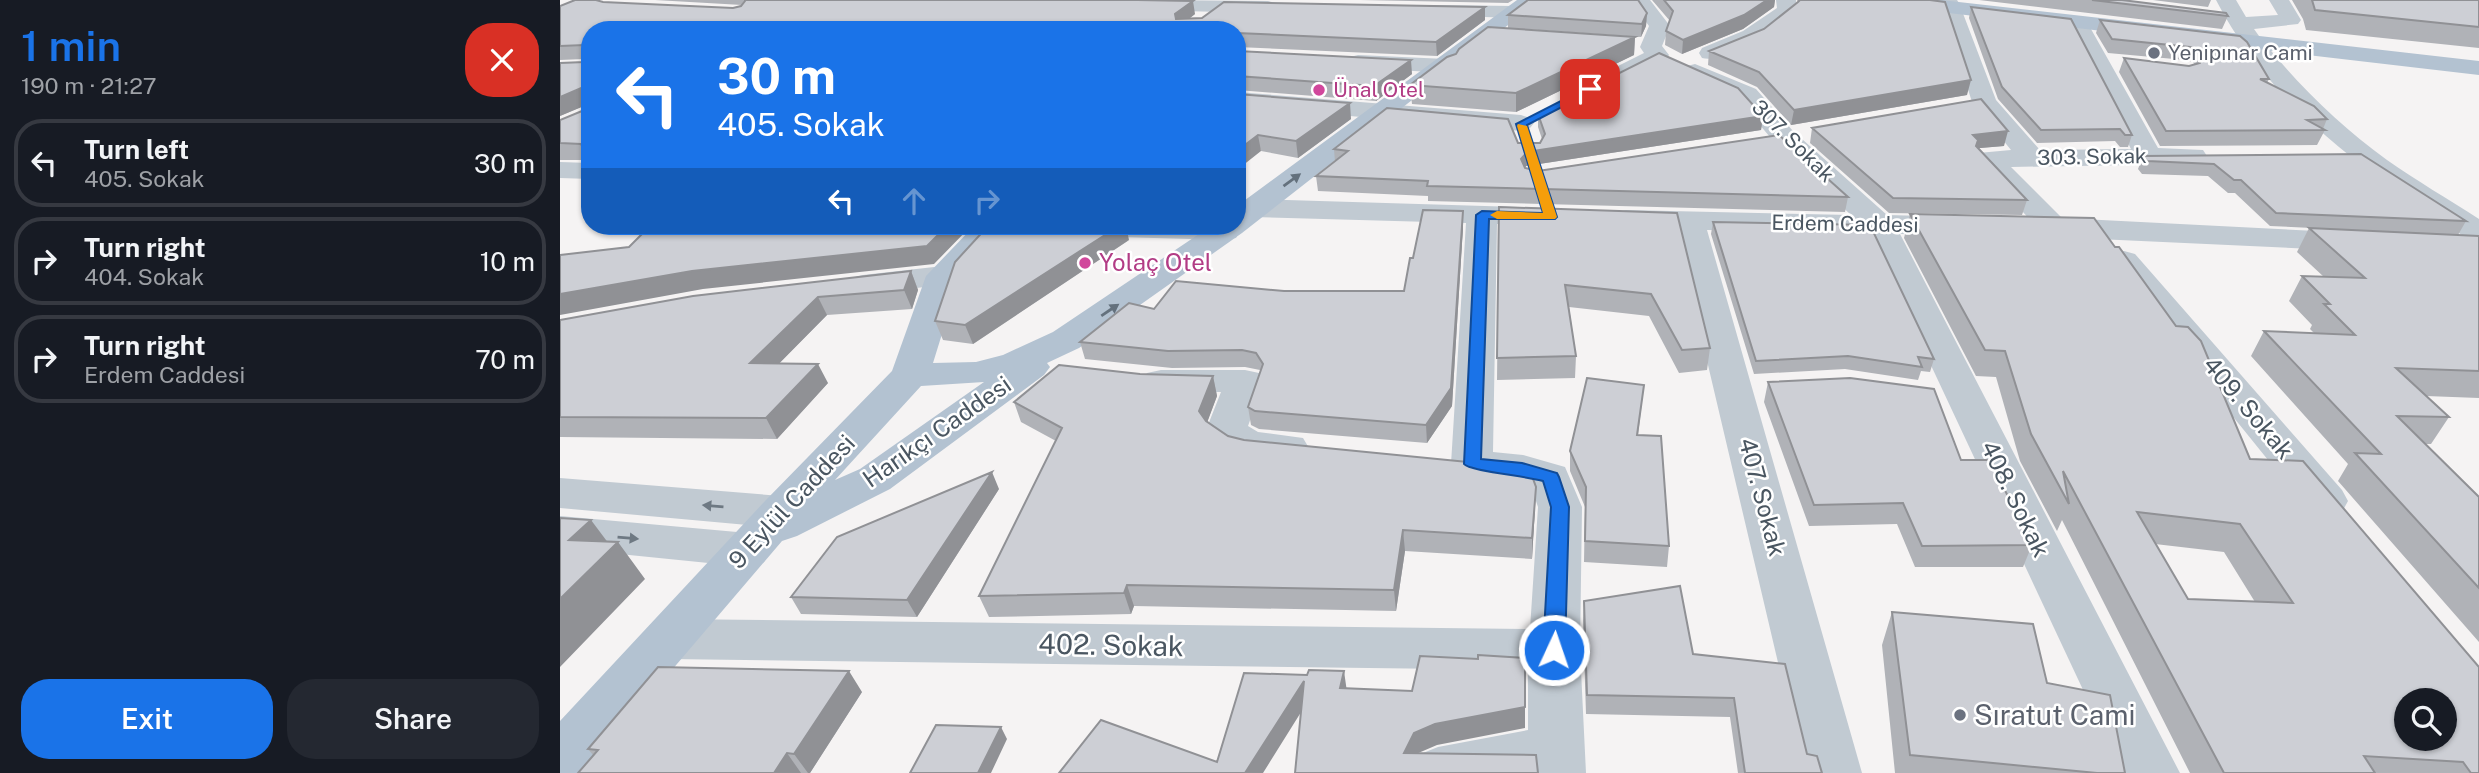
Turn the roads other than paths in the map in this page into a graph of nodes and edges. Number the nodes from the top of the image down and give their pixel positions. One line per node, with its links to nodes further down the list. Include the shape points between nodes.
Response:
1 (1640, 0): 17 (street, via 1660,26)
2 (1786, 0): 22 (street, via 1787,10 1752,36)
3 (1889, 0): 6 (main road)
4 (2280, 0): 14 (street, via 2291,20)
5 (1226, 3): 7 (street); 9 (street); 12 (main road)
6 (1949, 4): 13 (main road); 27 (street)
7 (1127, 6)
8 (1522, 6): 10 (street); 15 (main road, Harıkçı Caddesi)
9 (1295, 7)
10 (1415, 11)
11 (2209, 15): 14 (street)
12 (1201, 21)
13 (2077, 22): 14 (main road); 19 (street)
14 (2238, 22): 23 (main road); 24 (main road, via 2329,62); 38 (street, via 2284,81)
15 (1482, 35): 16 (street); 21 (main road, Harıkçı Caddesi)
16 (1517, 38)
17 (1648, 49): 22 (street, 307. Sokak); 25 (street)
18 (1335, 61): 21 (street)
19 (2098, 61): 20 (street); 39 (street)
20 (2122, 64)
21 (1446, 65): 29 (main road, Harıkçı Caddesi)
22 (1683, 65): 33 (street, 307. Sokak, via 1747,94)
23 (2479, 68)
24 (2479, 80)
25 (1596, 86)
26 (1246, 100): 29 (street)
27 (1984, 102): 28 (street); 40 (street)
28 (1957, 106)
29 (1387, 110): 31 (street); 43 (main road, Harıkçı Caddesi, one-way to 29)
30 (1546, 111): 31 (street)
31 (1521, 124): 35 (street)
32 (1810, 132): 33 (street)
33 (1784, 137): 34 (street); 47 (street, 307. Sokak)
34 (1756, 141)
35 (1529, 149)
36 (2216, 156): 39 (street, 303. Sokak)
37 (2323, 156): 38 (street)
38 (2364, 156): 50 (street)
39 (2149, 157): 40 (street, 303. Sokak)
40 (2032, 158): 48 (street, 303. Sokak, via 1988,159)
41 (560, 170): 42 (street)
42 (581, 171)
43 (1246, 214)
44 (1482, 215): 45 (street, Erdem Caddesi); 46 (street, Erdem Caddesi, via 1566,212); 65 (street, via 1452,462 1522,469 1550,477 1560,507)
45 (1246, 221)
46 (1690, 222): 47 (street, Erdem Caddesi); 69 (street, 407. Sokak, via 1752,388)
47 (1881, 225): 48 (street, Erdem Caddesi); 70 (street, 408. Sokak, via 1949,400)
48 (2054, 228): 49 (street, Erdem Caddesi)
49 (2097, 230): 53 (street, Erdem Caddesi); 61 (street, 409. Sokak)
50 (2479, 232)
51 (982, 235): 54 (main road, 9 Eylül Caddesi)
52 (1219, 235): 56 (main road, Harıkçı Caddesi, one-way to 52)
53 (2384, 243)
54 (943, 276): 55 (street); 57 (main road, 9 Eylül Caddesi)
55 (837, 288)
56 (1061, 359): 57 (main road, Harıkçı Caddesi, via 976,373); 62 (main road, Harıkçı Caddesi, via 875,480)
57 (910, 375): 62 (main road, 9 Eylül Caddesi)
58 (1120, 377): 59 (street, via 1245,381 1226,430 1248,445)
59 (1322, 450)
60 (560, 493): 62 (street, one-way to 60)
61 (2346, 525)
62 (765, 531): 63 (street, one-way to 62); 64 (main road, 9 Eylül Caddesi)
63 (560, 532)
64 (668, 639): 65 (street, 402. Sokak); 66 (main road, 9 Eylül Caddesi)
65 (1554, 650): 67 (street)
66 (560, 760)
67 (1556, 761): 68 (street)
68 (1438, 773)
69 (1833, 773)
70 (2151, 773)

